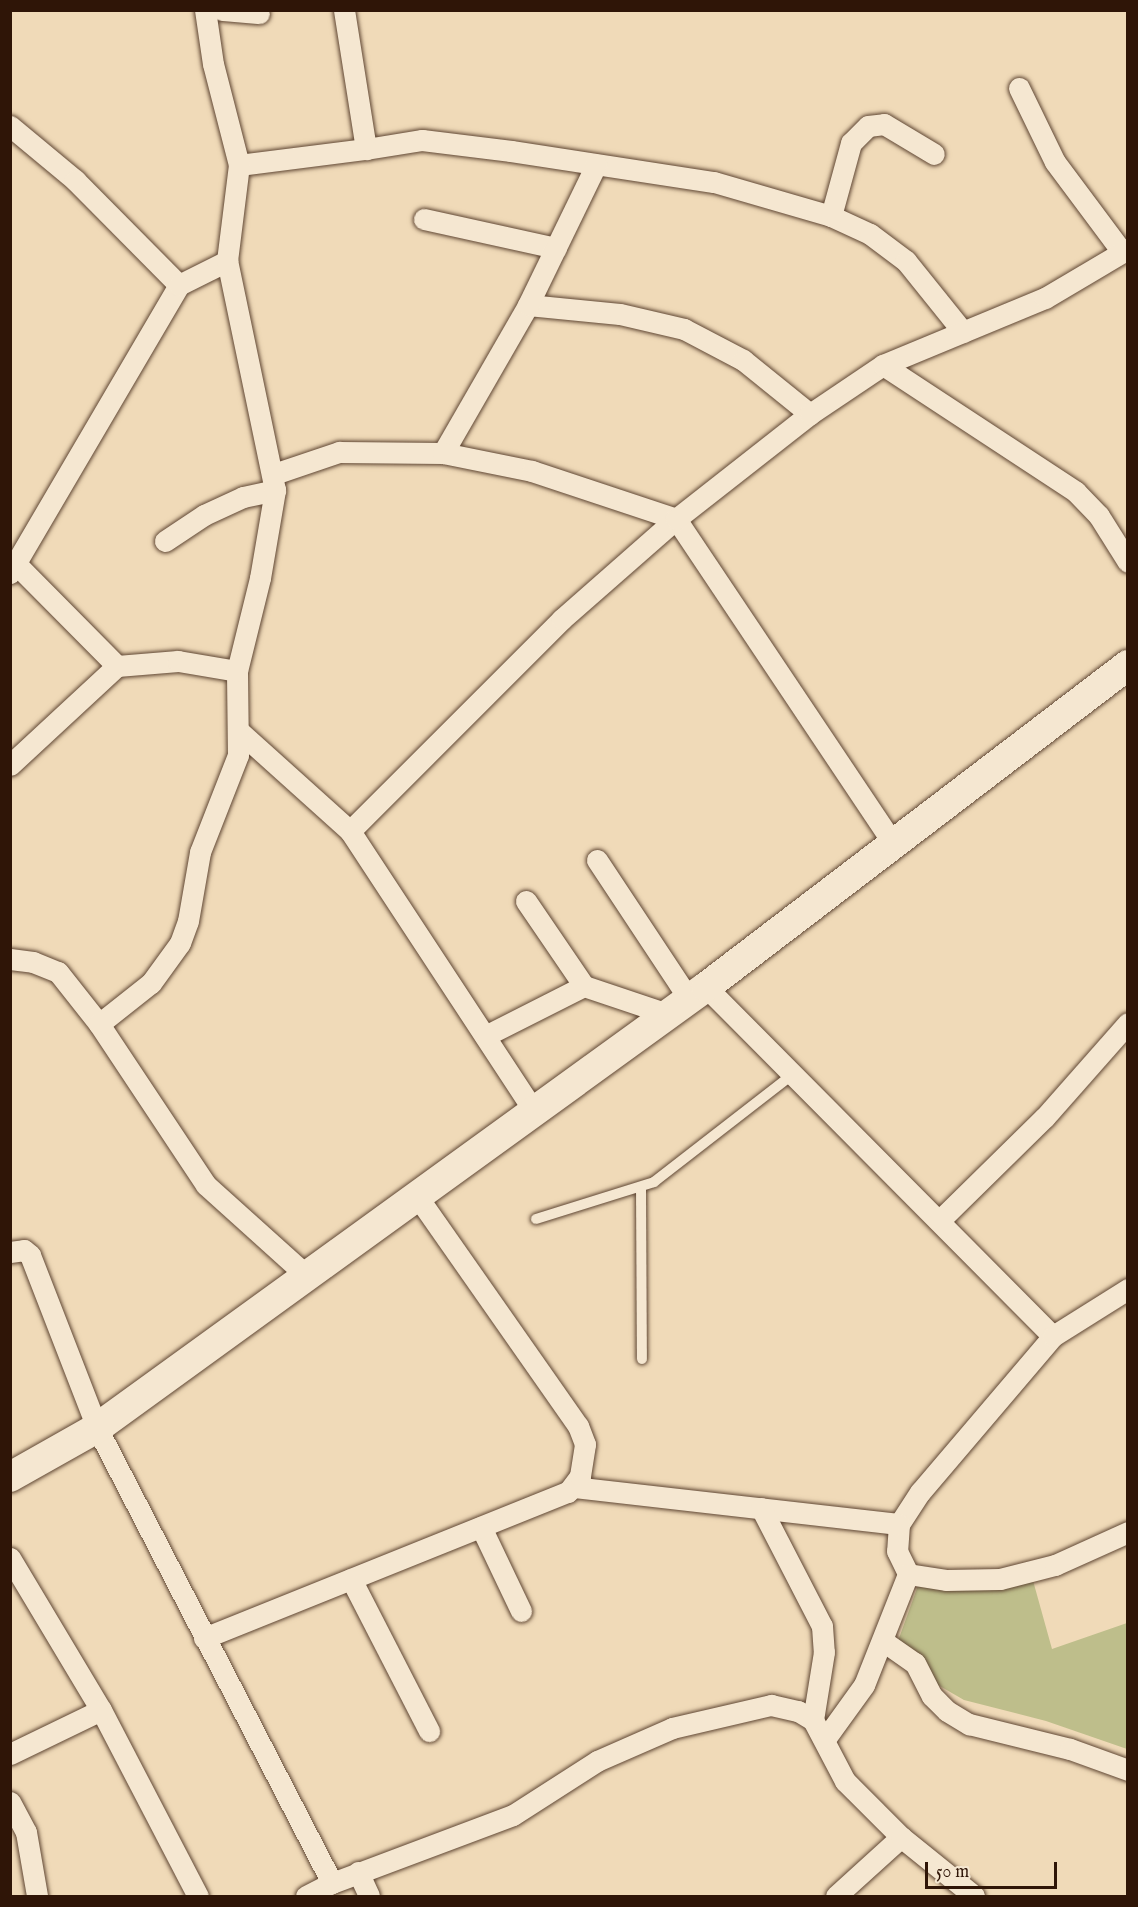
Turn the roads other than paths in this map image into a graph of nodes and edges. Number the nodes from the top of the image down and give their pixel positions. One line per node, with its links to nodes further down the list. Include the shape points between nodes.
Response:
1 (205, 10): 9 (street, via 213,64)
2 (222, 10): 4 (street)
3 (344, 10): 7 (street)
4 (259, 13)
5 (1020, 88): 14 (street, via 1055,162)
6 (14, 133): 16 (street)
7 (366, 149): 9 (street); 10 (street, via 422,140)
8 (934, 154): 11 (street, via 884,124 868,126 851,143)
9 (239, 165): 15 (street)
10 (596, 165): 11 (street, via 714,182); 13 (street)
11 (831, 216): 18 (street, via 870,234 906,261)
12 (424, 219): 13 (street)
13 (556, 248): 17 (street)
14 (1125, 250): 18 (street, via 1045,298)
15 (227, 261): 16 (street); 22 (street)
16 (180, 285): 26 (street)
17 (528, 305): 20 (street, via 620,314 684,329 743,360); 21 (street)
18 (963, 332): 19 (street)
19 (883, 365): 20 (street); 25 (street, via 1076,492 1099,516)
20 (810, 414): 23 (street)
21 (443, 453): 22 (street, via 339,452); 23 (street, via 532,471)
22 (275, 482): 24 (street, via 204,515); 29 (street, via 260,578)
23 (676, 519): 32 (street, via 562,619); 33 (street)
24 (165, 541)
25 (1128, 562)
26 (14, 570): 28 (street)
27 (1128, 665): 33 (street)
28 (117, 666): 29 (street, via 178,661); 31 (street)
29 (237, 671): 30 (street)
30 (240, 732): 32 (street); 40 (street, via 231,778 194,874 188,921 180,943 151,983)
31 (10, 765)
32 (350, 831): 41 (street)
33 (892, 842): 38 (street, via 811,909)
34 (597, 860): 38 (street)
35 (526, 901): 37 (street)
36 (10, 959): 40 (street, via 33,962 58,972)
37 (584, 986): 38 (street); 41 (street)
38 (687, 1000): 42 (street); 43 (street)
39 (1128, 1023): 47 (street, via 1046,1117)
40 (99, 1024): 49 (street, via 206,1185)
41 (485, 1036): 43 (street)
42 (793, 1074): 44 (lane, via 654,1182); 47 (street)
43 (533, 1110): 45 (street)
44 (641, 1187): 46 (lane); 52 (lane)
45 (416, 1196): 49 (street); 55 (street, via 578,1426 585,1453)
46 (536, 1219)
47 (939, 1221): 51 (street)
48 (10, 1252): 53 (street, via 24,1250 30,1255)
49 (306, 1275): 53 (street)
50 (1128, 1289): 51 (street)
51 (1053, 1336): 57 (street, via 920,1492)
52 (642, 1359)
53 (98, 1428): 54 (street); 64 (street)
54 (10, 1478)
55 (574, 1487): 56 (street); 58 (street)
56 (761, 1508): 57 (street); 67 (street, via 822,1626 824,1652)
57 (899, 1524): 61 (street, via 897,1551)
58 (481, 1527): 62 (street); 63 (street)
59 (1128, 1532): 61 (street, via 1055,1565 1000,1579 946,1581)
60 (10, 1558): 66 (street)
61 (908, 1574): 65 (street)
62 (351, 1579): 64 (street); 68 (street)
63 (521, 1611)
64 (204, 1638): 75 (street)
65 (883, 1641): 69 (street, via 864,1685); 71 (street, via 915,1663 932,1696 969,1724 1070,1749)
66 (101, 1710): 70 (street); 77 (street)
67 (813, 1720): 69 (street); 74 (street, via 798,1711 771,1705 672,1728 597,1761 513,1815)
68 (429, 1731)
69 (825, 1739): 73 (street, via 845,1781)
70 (10, 1754)
71 (1128, 1770)
72 (10, 1803): 76 (street, via 26,1832)
73 (901, 1837): 80 (street); 81 (street)
74 (358, 1872): 75 (street); 79 (street)
75 (332, 1882): 78 (street)
76 (37, 1896)
77 (198, 1896)
78 (306, 1896)
79 (369, 1896)
80 (836, 1896)
81 (974, 1896)

